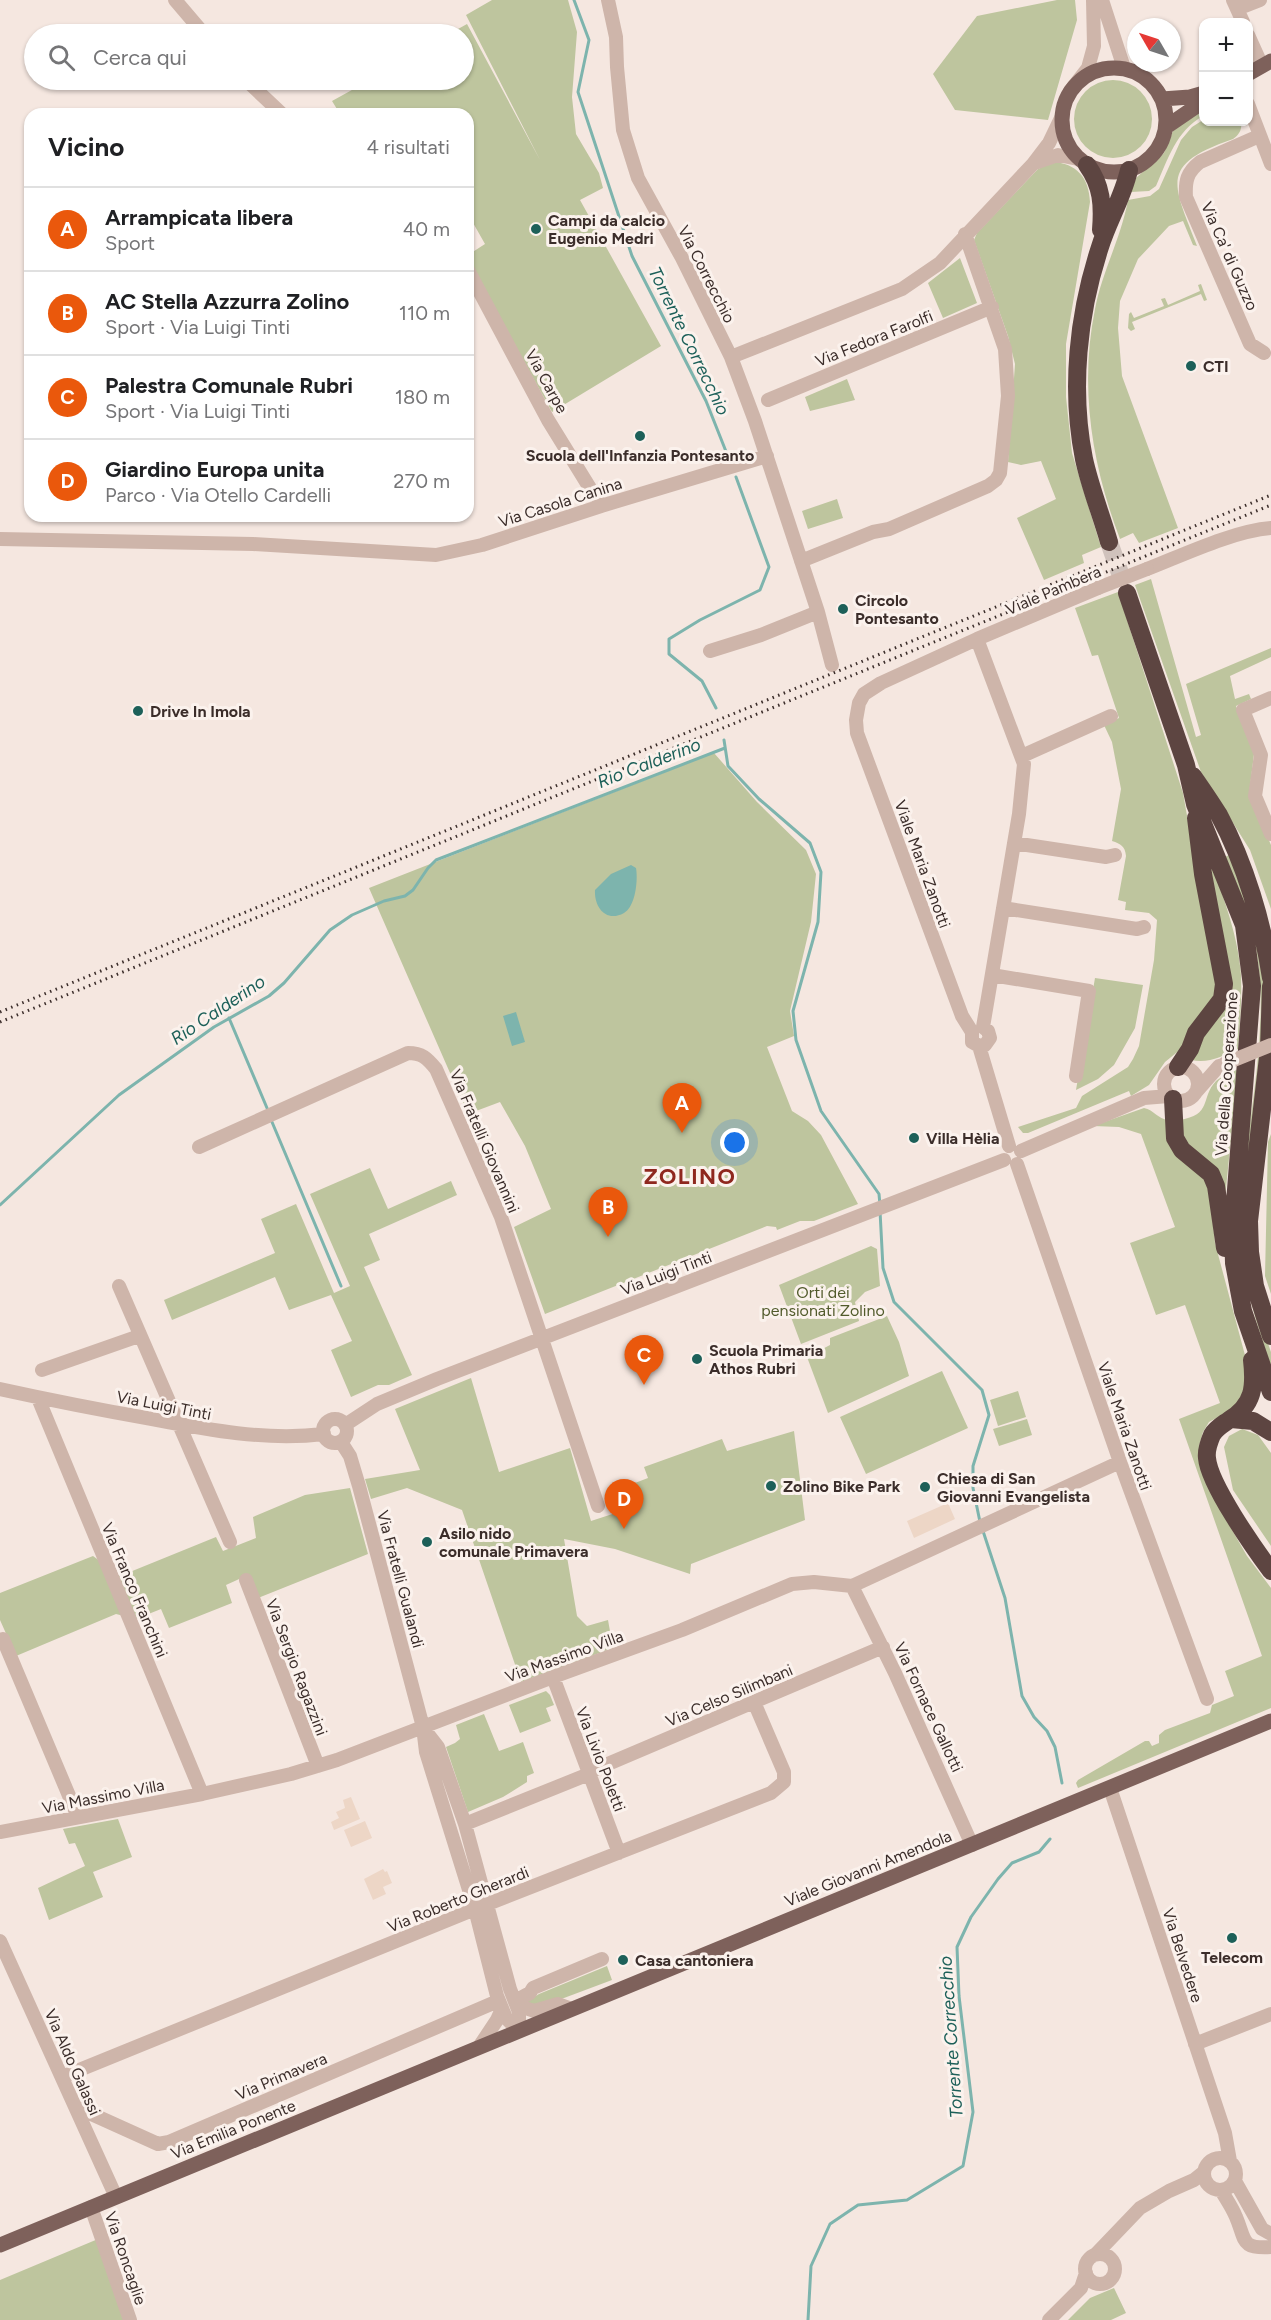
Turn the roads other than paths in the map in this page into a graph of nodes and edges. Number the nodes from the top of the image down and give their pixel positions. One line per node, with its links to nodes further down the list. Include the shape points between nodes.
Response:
1 (175, 0): 7 (street)
2 (608, 0): 31 (street, Via Correcchio, via 616,37 623,130 638,178)
3 (1093, 0): 13 (street, via 1094,46 1088,68)
4 (1102, 0): 10 (street)
5 (1260, 0): 6 (street)
6 (1238, 11)
7 (195, 24)
8 (1253, 43): 9 (street)
9 (1267, 64): 11 (main road)
10 (1124, 68): 13 (main road, via 1093,71); 15 (main road, via 1147,79)
11 (1252, 72)
12 (257, 90): 17 (street)
13 (1070, 91): 18 (main road)
14 (1199, 94): 15 (main road)
15 (1162, 99): 20 (main road)
16 (1199, 104): 20 (main road)
17 (276, 108)
18 (1061, 118): 22 (main road, via 1065,141); 23 (street)
19 (1253, 119): 21 (street)
20 (1166, 127): 25 (main road, via 1154,154)
21 (1259, 136): 24 (street); 30 (street, Via Ca' di Guzzo, via 1200,162 1185,184 1186,197 1250,344)
22 (1082, 162): 23 (street, via 1058,155); 25 (main road, via 1100,171); 27 (highway, via 1099,186)
23 (1033, 164): 26 (street)
24 (1271, 164)
25 (1129, 170): 27 (highway)
26 (965, 234): 29 (street); 31 (street, via 940,263 902,289)
27 (1100, 247): 37 (highway, via 1076,363 1084,459)
28 (474, 281): 34 (street, Via Carpe, via 548,420)
29 (992, 307): 32 (street, Via Fedora Farolfi); 38 (street, via 1005,349 1008,396 996,480 889,529)
30 (1264, 352)
31 (731, 357): 33 (street, Via Correcchio)
32 (768, 400)
33 (767, 456): 34 (street, Via Casola Canina); 38 (street)
34 (601, 506): 36 (street, Via Casola Canina, via 436,555 253,544)
35 (1271, 528): 41 (street, Viale Pambera, bridge, via 1147,569)
36 (0, 539)
37 (1109, 542)
38 (801, 561): 40 (street)
39 (1127, 593): 48 (highway, Via della Cooperazione)
40 (818, 612): 42 (street); 43 (street)
41 (977, 639): 45 (street, Viale Pambera, via 904,672 864,694); 47 (street)
42 (710, 651)
43 (832, 665)
44 (1271, 698): 51 (street, via 1243,710 1261,755 1255,796)
45 (858, 703): 60 (street, Viale Maria Zanotti, via 857,733 963,1020)
46 (1111, 716): 47 (street)
47 (1022, 756): 52 (street, via 1024,782)
48 (1186, 765): 49 (highway, Via della Cooperazione); 50 (highway, Via della Cooperazione)
49 (1195, 804): 63 (highway, via 1203,874 1224,984 1222,999 1196,1033); 74 (highway, Via della Cooperazione, via 1244,925 1252,986 1233,1228)
50 (1219, 815): 55 (highway, via 1249,863); 58 (highway, Via della Cooperazione, via 1264,935)
51 (1271, 834)
52 (1014, 843): 53 (street, via 1106,857); 54 (street)
53 (1115, 855)
54 (1003, 908): 56 (street); 57 (street)
55 (1271, 924)
56 (1144, 927)
57 (992, 975): 60 (street); 64 (street, via 1089,991)
58 (1271, 978)
59 (1271, 987): 71 (highway, via 1269,1049)
60 (977, 1030): 70 (street, Viale Maria Zanotti, via 988,1030 990,1038 985,1046 979,1046)
61 (1271, 1045): 62 (street, bridge)
62 (1221, 1065): 63 (street); 65 (street)
63 (1179, 1070): 65 (street, via 1198,1080); 66 (street, via 1164,1086); 67 (street)
64 (1076, 1076)
65 (1197, 1091): 66 (street, via 1189,1099 1178,1101)
66 (1171, 1097): 67 (street); 74 (highway, via 1175,1138 1182,1150 1211,1174 1216,1186 1227,1263)
67 (1144, 1098): 70 (street, Via Luigi Tinti)
68 (1271, 1115): 71 (highway)
69 (199, 1147): 78 (street, Via Fratelli Giovannini, via 408,1053 427,1058 436,1069 501,1218)
70 (1013, 1155): 78 (street, Via Luigi Tinti); 89 (street, Viale Maria Zanotti)
71 (1256, 1162): 73 (highway, via 1249,1221)
72 (119, 1286): 76 (street)
73 (1254, 1286): 75 (highway); 77 (highway)
74 (1242, 1308): 81 (highway, Via della Cooperazione); 83 (highway, via 1251,1347 1254,1388 1251,1398)
75 (1271, 1323)
76 (140, 1336): 79 (street); 84 (street)
77 (1271, 1336)
78 (542, 1339): 85 (street, Via Luigi Tinti, via 377,1404); 90 (street)
79 (42, 1370)
80 (0, 1389): 82 (street, Via Luigi Tinti)
81 (1271, 1392)
82 (38, 1398): 84 (street, Via Luigi Tinti); 105 (street, Via Franco Franchini)
83 (1231, 1419): 86 (highway, via 1253,1421); 92 (highway, via 1213,1433 1207,1459 1246,1537)
84 (179, 1424): 87 (street, Via Luigi Tinti, via 247,1435); 91 (street)
85 (345, 1425): 87 (street, via 339,1420 330,1421); 88 (street, via 347,1433)
86 (1271, 1432)
87 (324, 1434): 88 (street, via 330,1441)
88 (341, 1442): 101 (street, Via Fratelli Gualandi, via 350,1456 359,1486)
89 (1120, 1462): 94 (street); 98 (street, Viale Maria Zanotti)
90 (598, 1506)
91 (230, 1542)
92 (1271, 1571)
93 (246, 1580): 102 (street, Via Sergio Ragazzini)
94 (852, 1586): 96 (street, Via Fornace Gallotti); 97 (street, Via Massimo Villa, via 792,1584)
95 (3, 1640): 106 (street)
96 (883, 1647): 99 (street, Via Celso Silimbani); 109 (street, Via Fornace Gallotti)
97 (553, 1677): 101 (street, Via Massimo Villa); 103 (street, Via Livio Poletti)
98 (1207, 1699)
99 (754, 1702): 103 (street, Via Celso Silimbani); 110 (street, Via Roberto Gherardi, via 784,1772 784,1782 771,1793)
100 (1271, 1721): 104 (main road, Viale Giovanni Amendola)
101 (423, 1727): 102 (street, Via Massimo Villa); 107 (street, Via Fratelli Gualandi, via 438,1747); 111 (street, Via Fratelli Gualandi, via 426,1752)
102 (318, 1766): 105 (street, Via Massimo Villa)
103 (589, 1773): 107 (street, Via Celso Silimbani); 110 (street, Via Livio Poletti)
104 (1110, 1788): 109 (main road, Viale Giovanni Amendola); 119 (street, Via Belvedere)
105 (202, 1794): 106 (street, Via Massimo Villa)
106 (78, 1817): 108 (street, Via Massimo Villa)
107 (465, 1824): 111 (street, Via Fratelli Gualandi)
108 (0, 1832)
109 (972, 1845): 116 (main road, Viale Giovanni Amendola)
110 (619, 1853): 111 (street, Via Roberto Gherardi)
111 (482, 1907): 114 (street, Via Fratelli Gualandi); 115 (street, Via Fratelli Gualandi); 121 (street, Via Roberto Gherardi)
112 (0, 1941): 121 (street, Via Aldo Galassi)
113 (602, 1959): 114 (street, via 533,1988)
114 (516, 2003): 116 (street, via 534,2011 558,2004); 118 (street, Via Fratelli Gualandi)
115 (500, 2005): 118 (street, Via Fratelli Gualandi); 120 (street, via 497,2020); 122 (street, Via Primavera, via 169,2142 158,2144)
116 (572, 2009): 118 (main road, Viale Giovanni Amendola)
117 (1271, 2014): 119 (street)
118 (519, 2031): 120 (main road, Viale Giovanni Amendola)
119 (1195, 2044): 123 (street, Via Belvedere)
120 (479, 2047): 129 (main road, Via Emilia Ponente)
121 (62, 2077): 122 (street, Via Aldo Galassi)
122 (76, 2107): 129 (street, Via Aldo Galassi)
123 (1225, 2133): 124 (street); 125 (street, Via Belvedere)
124 (1215, 2158): 125 (street); 126 (street, via 1207,2164)
125 (1230, 2161): 127 (street, via 1236,2170)
126 (1205, 2178): 128 (street); 132 (street, via 1169,2191 1140,2208)
127 (1235, 2181): 128 (street); 131 (street)
128 (1221, 2190): 135 (street, via 1245,2241)
129 (116, 2197): 130 (main road, Via Emilia Ponente)
130 (91, 2207): 133 (main road, Via Emilia Ponente); 141 (street, Via Roncaglie)
131 (1267, 2231): 135 (street, via 1264,2242)
132 (1111, 2240): 136 (street); 137 (street)
133 (0, 2245)
134 (1271, 2247): 135 (street)
135 (1254, 2248)
136 (1095, 2255): 137 (street, via 1108,2256); 138 (street, via 1088,2260)
137 (1114, 2263): 139 (street, via 1112,2278)
138 (1086, 2273): 139 (street); 140 (street)
139 (1099, 2284): 140 (street)
140 (1081, 2288): 142 (street)
141 (130, 2320)
142 (1049, 2320)

